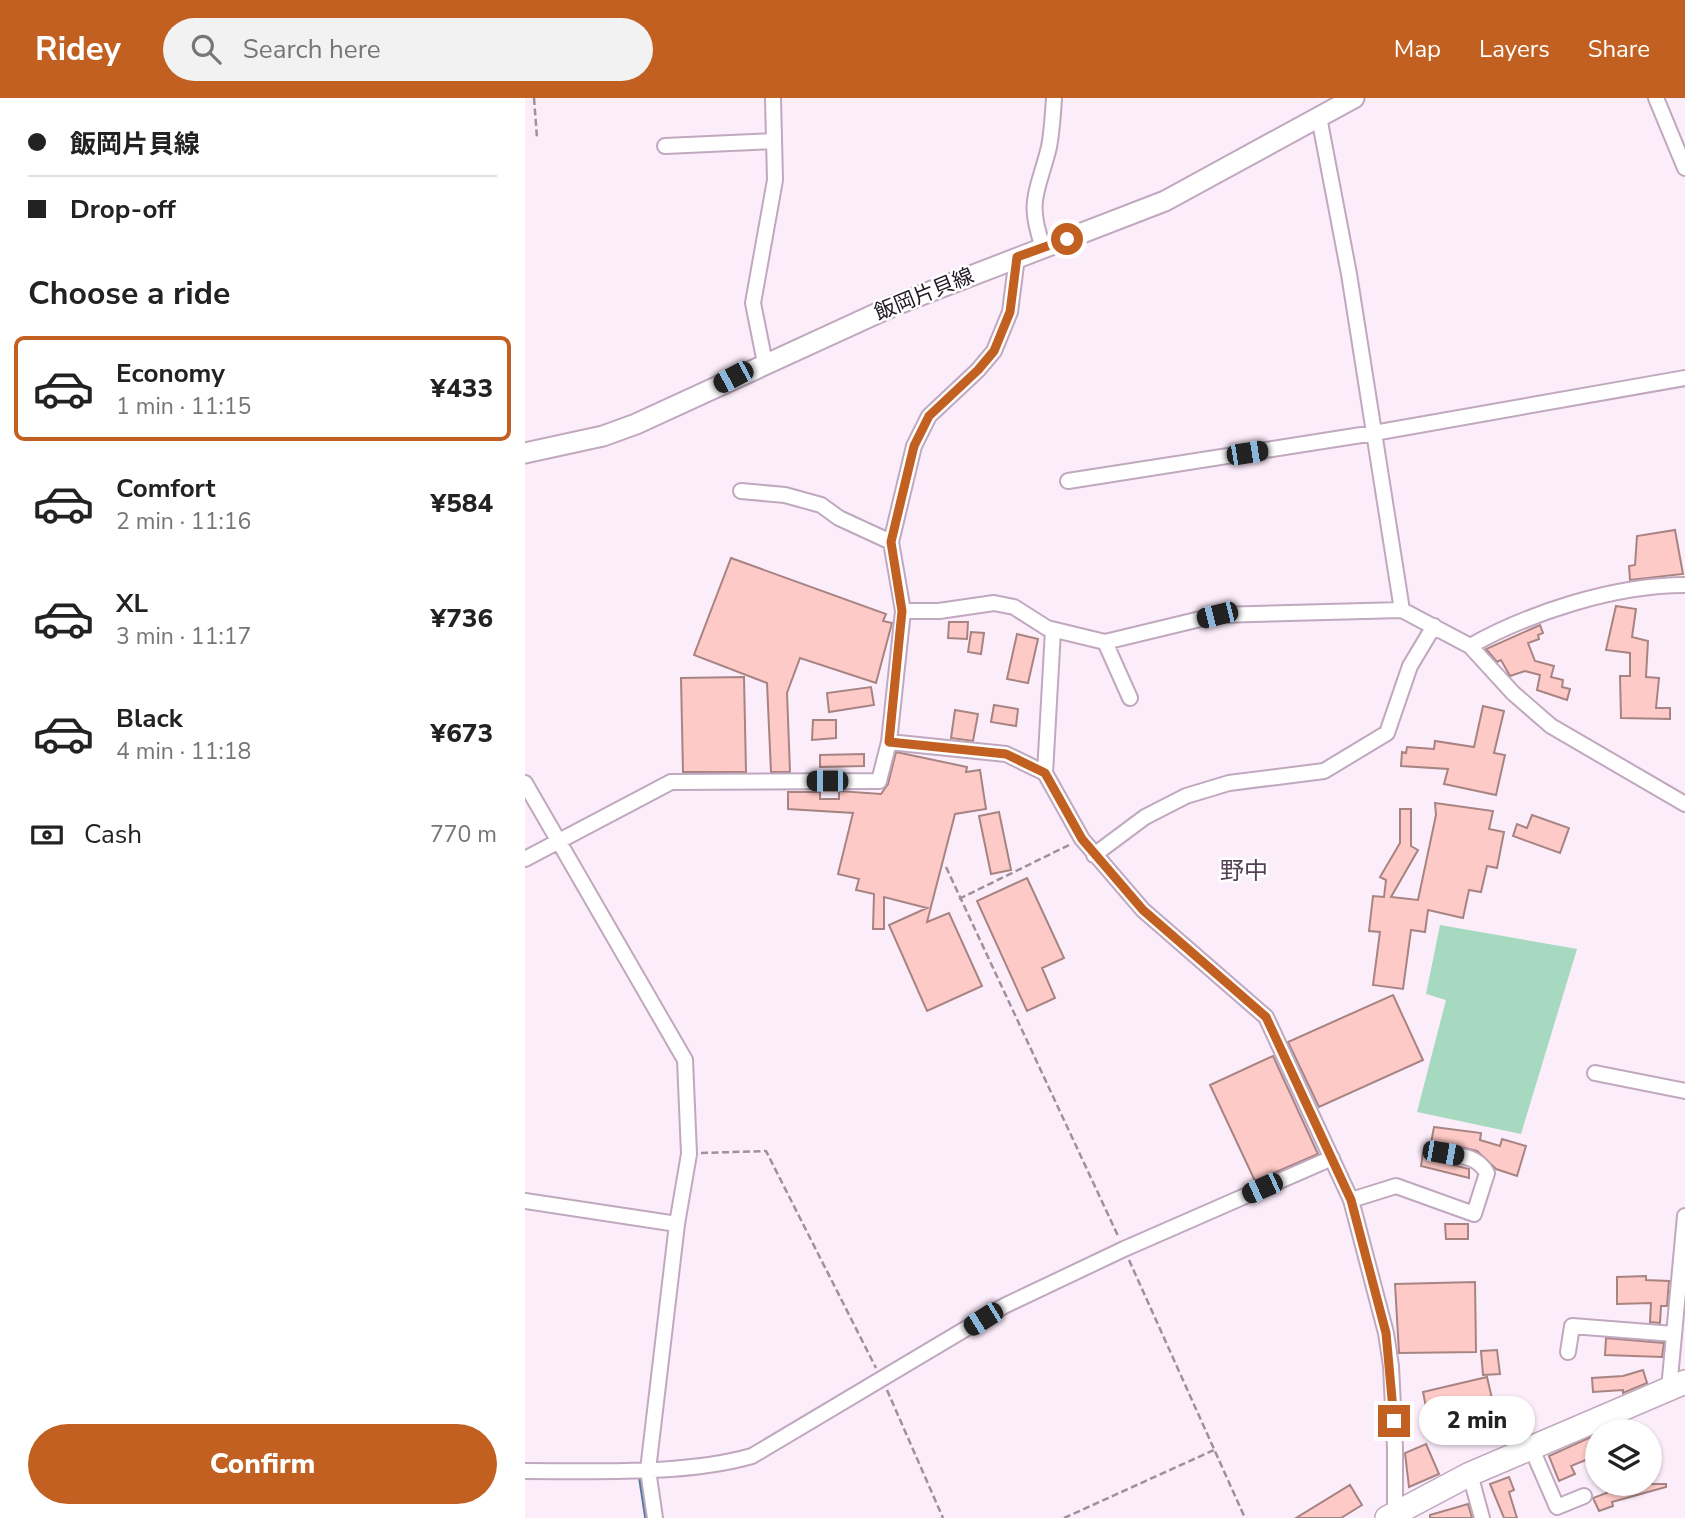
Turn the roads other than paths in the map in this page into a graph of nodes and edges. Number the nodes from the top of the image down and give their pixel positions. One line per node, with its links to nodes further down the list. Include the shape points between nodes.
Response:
1 (773, 98): 6 (street)
2 (1054, 98): 9 (street, via 1049,147 1033,205)
3 (1354, 98): 5 (main road, 飯岡片貝線)
4 (1655, 98): 8 (street)
5 (1319, 117): 9 (main road, 飯岡片貝線, via 1165,201); 13 (street)
6 (774, 141): 7 (street); 11 (street, via 775,180 753,303)
7 (665, 146)
8 (1685, 168)
9 (1043, 247): 10 (main road, 飯岡片貝線)
10 (1017, 257): 11 (main road, 飯岡片貝線); 17 (street, via 1003,334 978,370 929,416 914,446)
11 (765, 363): 14 (main road, 飯岡片貝線, via 636,424)
12 (1685, 378): 13 (street)
13 (1374, 433): 15 (street); 19 (street)
14 (525, 453)
15 (1068, 481)
16 (741, 491): 17 (street, via 785,495 821,505)
17 (891, 542): 20 (street)
18 (1685, 585): 24 (street, via 1619,592 1519,620)
19 (1402, 610): 21 (street); 23 (street, via 1217,615)
20 (902, 611): 22 (street, via 994,603 1014,607); 26 (street)
21 (1434, 626): 24 (street); 31 (street, via 1410,666 1387,733 1324,771 1229,783 1186,796 1145,817)
22 (1053, 630): 23 (street); 27 (street)
23 (1105, 642): 25 (street)
24 (1470, 646): 29 (street, via 1513,694 1551,726)
25 (1130, 698)
26 (889, 742): 27 (street, via 1006,754); 30 (street, via 879,781 671,782)
27 (1045, 773): 31 (street)
28 (525, 783): 30 (street)
29 (1685, 804)
30 (559, 842): 32 (street); 40 (street, via 685,1060 689,1154)
31 (1094, 855): 36 (street, via 1143,910 1266,1017)
32 (525, 859)
33 (1595, 1073): 34 (street)
34 (1685, 1091)
35 (1443, 1153): 37 (street, via 1474,1158 1487,1173 1474,1214 1396,1186)
36 (1332, 1158): 37 (street); 45 (street, via 1004,1306 751,1456)
37 (1351, 1200): 49 (street, via 1391,1366)
38 (525, 1201): 40 (street)
39 (1685, 1216): 41 (street)
40 (677, 1224): 45 (street)
41 (1674, 1334): 42 (street, via 1572,1326); 43 (street)
42 (1569, 1352)
43 (1677, 1386): 44 (main road)
44 (1531, 1447): 47 (main road); 48 (street, via 1557,1507)
45 (648, 1470): 46 (street); 50 (street)
46 (525, 1471)
47 (1470, 1474): 49 (main road); 51 (street)
48 (1584, 1496)
49 (1392, 1516)
50 (655, 1518)
51 (1482, 1518)

